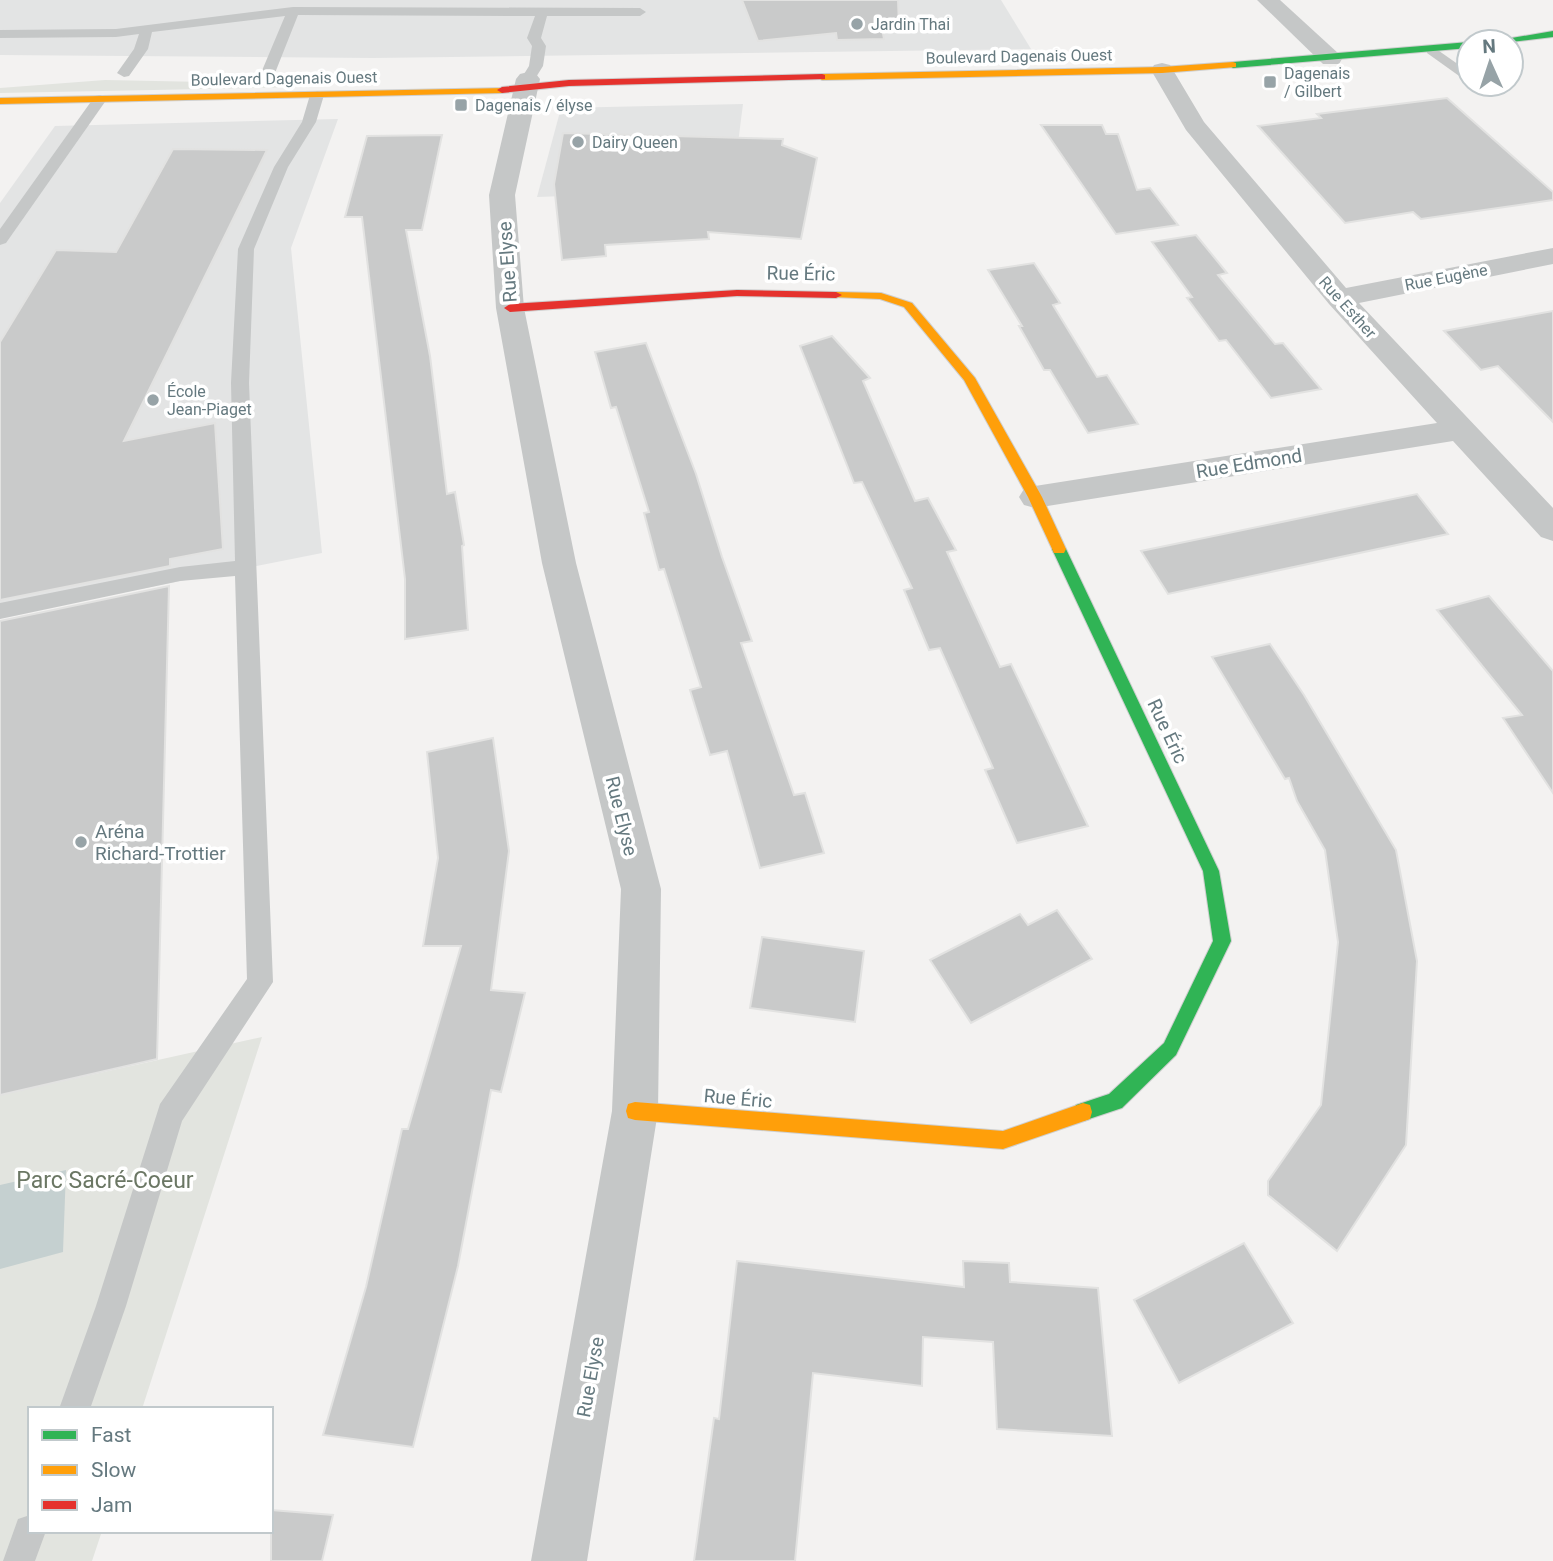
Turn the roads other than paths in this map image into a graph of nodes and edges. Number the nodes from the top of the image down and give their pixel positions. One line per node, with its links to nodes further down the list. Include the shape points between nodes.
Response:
1 (1268, 0): 11 (street)
2 (293, 12): 3 (lane); 5 (lane); 16 (lane)
3 (542, 12): 4 (lane); 18 (lane, via 534,38 539,46 536,66)
4 (640, 12)
5 (146, 29): 6 (lane); 14 (lane, via 141,49)
6 (0, 34)
7 (1553, 34): 8 (main road)
8 (1525, 38)
9 (1455, 47): 10 (main road, Boulevard Dagenais Ouest)
10 (1432, 50): 11 (main road, Boulevard Dagenais Ouest); 12 (lane)
11 (1331, 59): 13 (main road, Boulevard Dagenais Ouest)
12 (1455, 68)
13 (1162, 69): 18 (main road, Boulevard Dagenais Ouest); 24 (street, Rue Esther, via 1194,125)
14 (117, 73): 15 (main road)
15 (150, 73)
16 (268, 74)
17 (443, 75): 18 (main road, Boulevard Dagenais Ouest)
18 (527, 83): 19 (main road, Boulevard Dagenais Ouest, via 480,92); 25 (street, Rue Elyse, via 502,195)
19 (317, 95): 20 (main road, Boulevard Dagenais Ouest); 29 (lane, via 309,122 281,167 246,249 240,383)
20 (100, 99): 21 (main road, Boulevard Dagenais Ouest); 22 (lane)
21 (0, 101)
22 (0, 240)
23 (1553, 256): 24 (street, Rue Eugène)
24 (1339, 298): 26 (street, Rue Esther)
25 (510, 308): 27 (main road, Rue Éric, via 737,293 881,296 908,305 969,378); 31 (street, Rue Elyse, via 559,563 641,889)
26 (1462, 429): 27 (street, Rue Edmond); 28 (street, Rue Esther)
27 (1035, 497): 31 (main road, Rue Éric, via 1211,871 1222,941 1170,1049 1115,1101 1003,1140)
28 (1553, 529)
29 (245, 568): 30 (lane, via 180,574); 32 (lane, via 260,982 170,1114)
30 (0, 611)
31 (635, 1111): 35 (street, Rue Elyse)
32 (75, 1407)
33 (29, 1533): 34 (lane)
34 (19, 1561)
35 (559, 1561)

